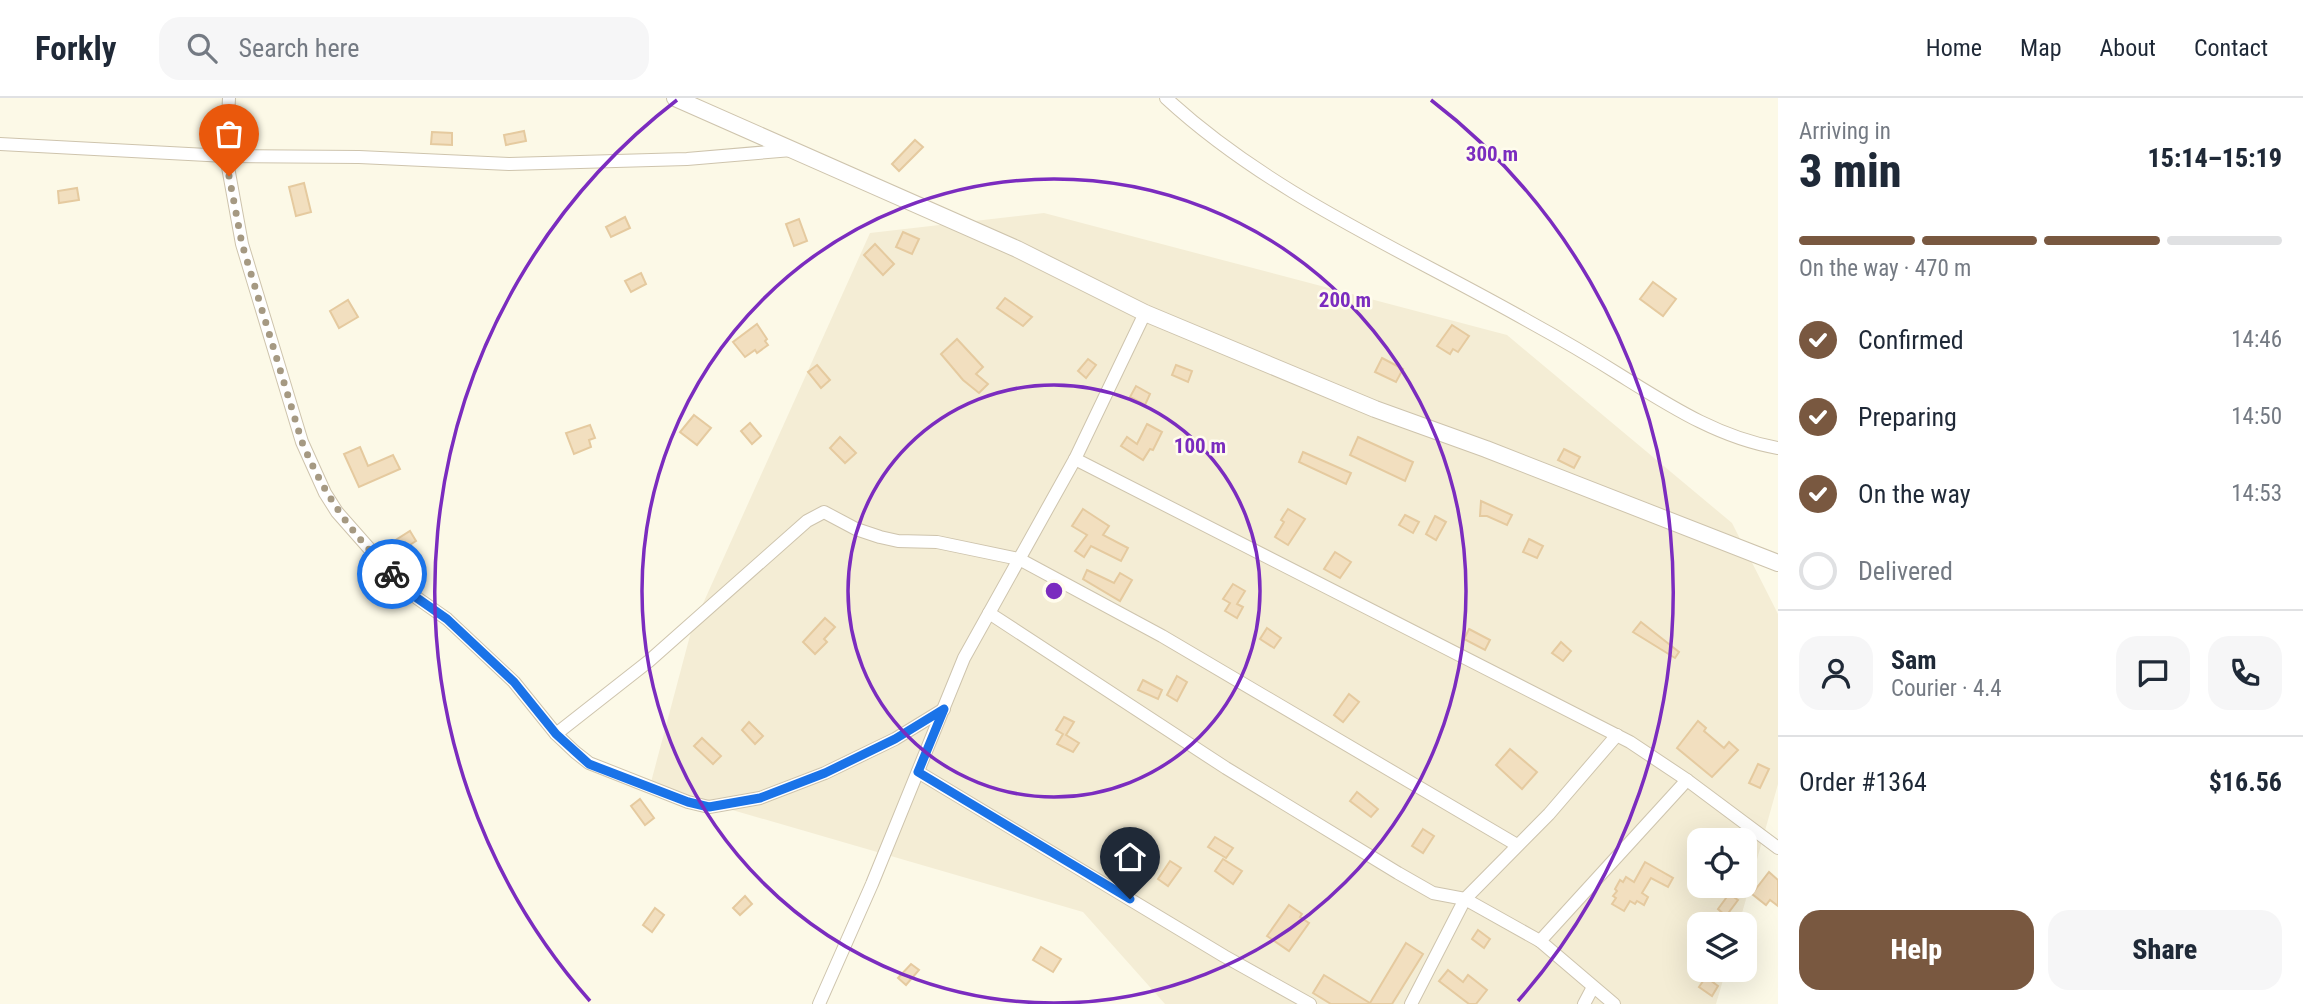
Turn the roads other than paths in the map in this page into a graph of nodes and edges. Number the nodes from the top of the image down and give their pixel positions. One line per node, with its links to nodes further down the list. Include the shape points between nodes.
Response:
1 (229, 98): 6 (street)
2 (675, 98): 5 (street)
3 (1167, 98): 8 (street, via 1208,135 1314,204 1471,288 1682,412 1742,441)
4 (0, 144): 6 (street)
5 (792, 149): 6 (street, via 562,164); 7 (street, via 1017,249)
6 (226, 156): 14 (street, via 242,244 302,442 325,493 389,571 514,682)
7 (1145, 313): 9 (street); 11 (street, via 1375,409)
8 (1778, 448)
9 (1076, 459): 10 (street); 15 (street)
10 (1019, 559): 12 (street); 14 (street, via 937,542 880,537 818,513 649,661); 18 (street, via 1162,636)
11 (1778, 563)
12 (989, 614): 13 (street, via 964,658); 20 (street, via 1398,873 1433,893)
13 (944, 709): 14 (street, via 825,773 760,798 709,807 589,764); 16 (street)
14 (556, 734)
15 (1617, 735): 17 (street); 18 (street)
16 (918, 772): 23 (street); 24 (street)
17 (1687, 780): 19 (street); 21 (street)
18 (1517, 845): 20 (street)
19 (1778, 848)
20 (1465, 899): 21 (street); 25 (street)
21 (1541, 941): 22 (street)
22 (1593, 987): 26 (street); 27 (street)
23 (819, 1004)
24 (1310, 1004)
25 (1411, 1004)
26 (1584, 1004)
27 (1614, 1004)

